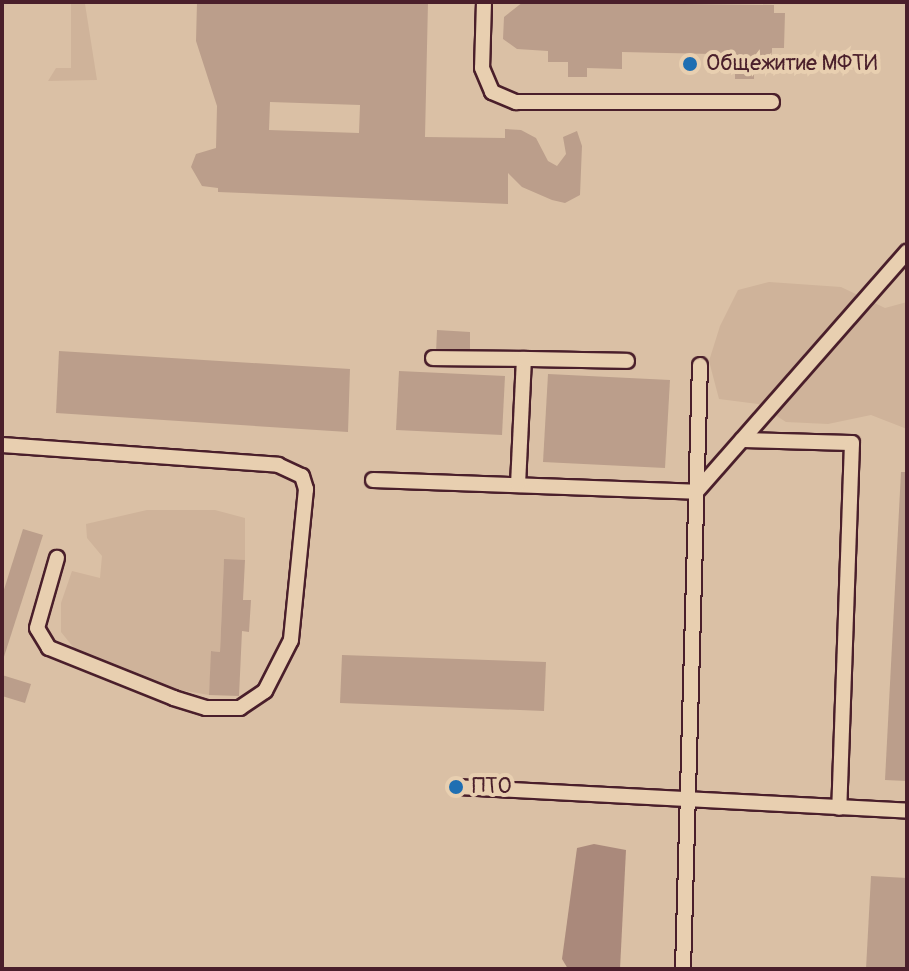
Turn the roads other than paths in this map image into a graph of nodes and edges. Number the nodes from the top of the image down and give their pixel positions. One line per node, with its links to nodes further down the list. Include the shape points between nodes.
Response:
1 (484, 2): 2 (lane, via 482,68 492,92 516,102)
2 (772, 102)
3 (907, 252): 8 (lane)
4 (433, 358): 5 (lane)
5 (524, 359): 6 (lane); 11 (lane)
6 (627, 361)
7 (700, 365): 12 (lane)
8 (742, 440): 12 (lane); 16 (lane, via 852,443)
9 (2, 445): 13 (lane, via 278,465 302,476 306,489 291,640 265,691 240,708 206,708 174,698 49,648 37,628)
10 (373, 480): 11 (lane)
11 (518, 485): 12 (lane)
12 (696, 492): 15 (lane)
13 (57, 558)
14 (456, 787): 15 (lane)
15 (688, 799): 16 (lane); 18 (lane)
16 (839, 808): 17 (lane)
17 (907, 811)
18 (683, 969)

